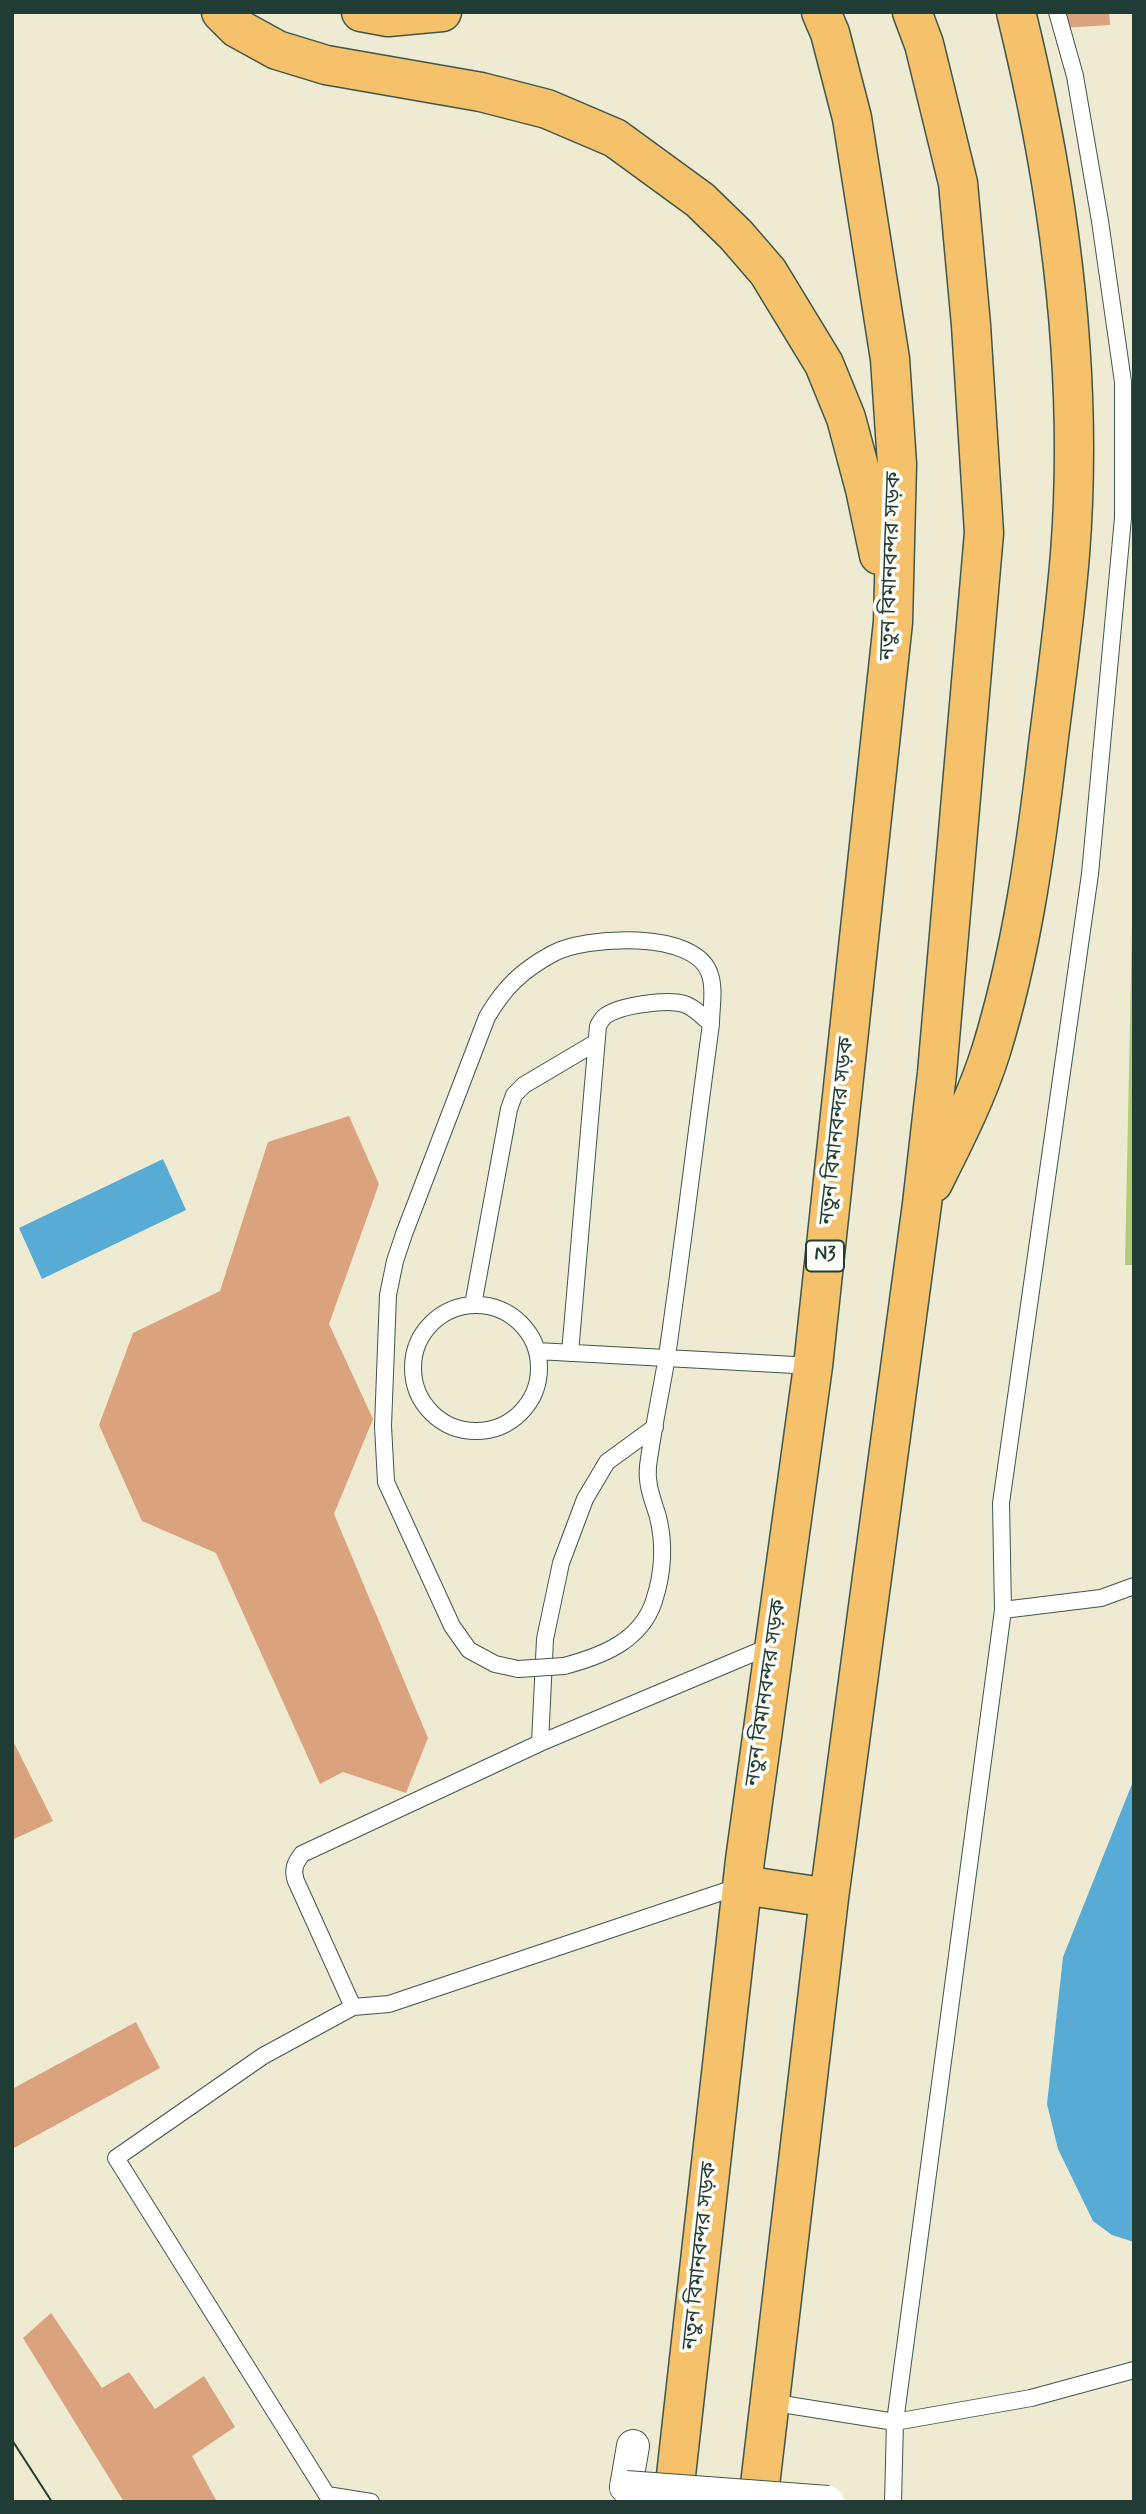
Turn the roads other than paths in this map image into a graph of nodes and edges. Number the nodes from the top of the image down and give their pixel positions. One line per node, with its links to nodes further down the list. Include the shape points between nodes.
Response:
1 (221, 12): 8 (highway, via 237,28 277,50 326,65 481,92 547,109 615,138 700,200 768,272 824,365 846,418)
2 (361, 12): 3 (highway, via 388,17)
3 (442, 12)
4 (821, 12): 8 (highway, নতুন বিমানবন্দর সড়ক / N3, via 852,118 890,359 897,464)
5 (912, 12): 11 (highway, via 958,183 984,533)
6 (1016, 12): 11 (highway, via 1051,173 1073,394 1070,552 1036,853 1015,962 990,1054 956,1138)
7 (1057, 12): 19 (lane, via 1075,76 1124,383 1123,518 1090,874 1001,1503)
8 (893, 622): 16 (highway, নতুন বিমানবন্দর সড়ক / N3)
9 (711, 1024): 10 (lane, via 683,1004 629,1007 603,1017); 15 (lane); 17 (lane, bridge, via 711,976 705,965 673,946 642,940 589,941 554,953 502,991 487,1017 395,1261 388,1295 383,1426 386,1482 457,1634 469,1650 495,1664 518,1669 564,1666 618,1646 640,1628 654,1602 662,1566 663,1541 648,1489)
10 (595, 1044): 12 (lane, via 514,1095); 14 (lane)
11 (922, 1204): 23 (highway)
12 (473, 1305): 13 (lane, via 513,1317); 13 (lane, via 446,1312 425,1331 414,1357 415,1386 440,1420 480,1432 518,1416 535,1392)
13 (537, 1350): 14 (lane)
14 (570, 1353): 15 (lane)
15 (667, 1357): 16 (lane); 17 (lane)
16 (813, 1366): 20 (highway, নতুন বিমানবন্দর সড়ক / N3)
17 (655, 1427): 21 (lane, via 607,1462 585,1499 565,1550 545,1639)
18 (1134, 1586): 19 (lane, via 1101,1598)
19 (1003, 1610): 27 (lane)
20 (774, 1644): 21 (lane); 22 (highway, নতুন বিমানবন্দর সড়ক / N3)
21 (540, 1743): 24 (lane, via 302,1854 295,1863 296,1881)
22 (743, 1885): 23 (highway); 24 (lane, via 389,2004); 29 (highway, নতুন বিমানবন্দর সড়ক / N3)
23 (829, 1898): 26 (highway)
24 (353, 2007): 30 (lane, via 263,2056 116,2158 327,2495)
25 (1134, 2370): 27 (lane, via 1031,2398)
26 (769, 2402): 27 (lane); 31 (highway)
27 (895, 2422): 33 (lane)
28 (633, 2446): 32 (street, bridge, via 626,2487)
29 (669, 2500)
30 (372, 2502)
31 (758, 2502)
32 (828, 2502)
33 (893, 2502)

